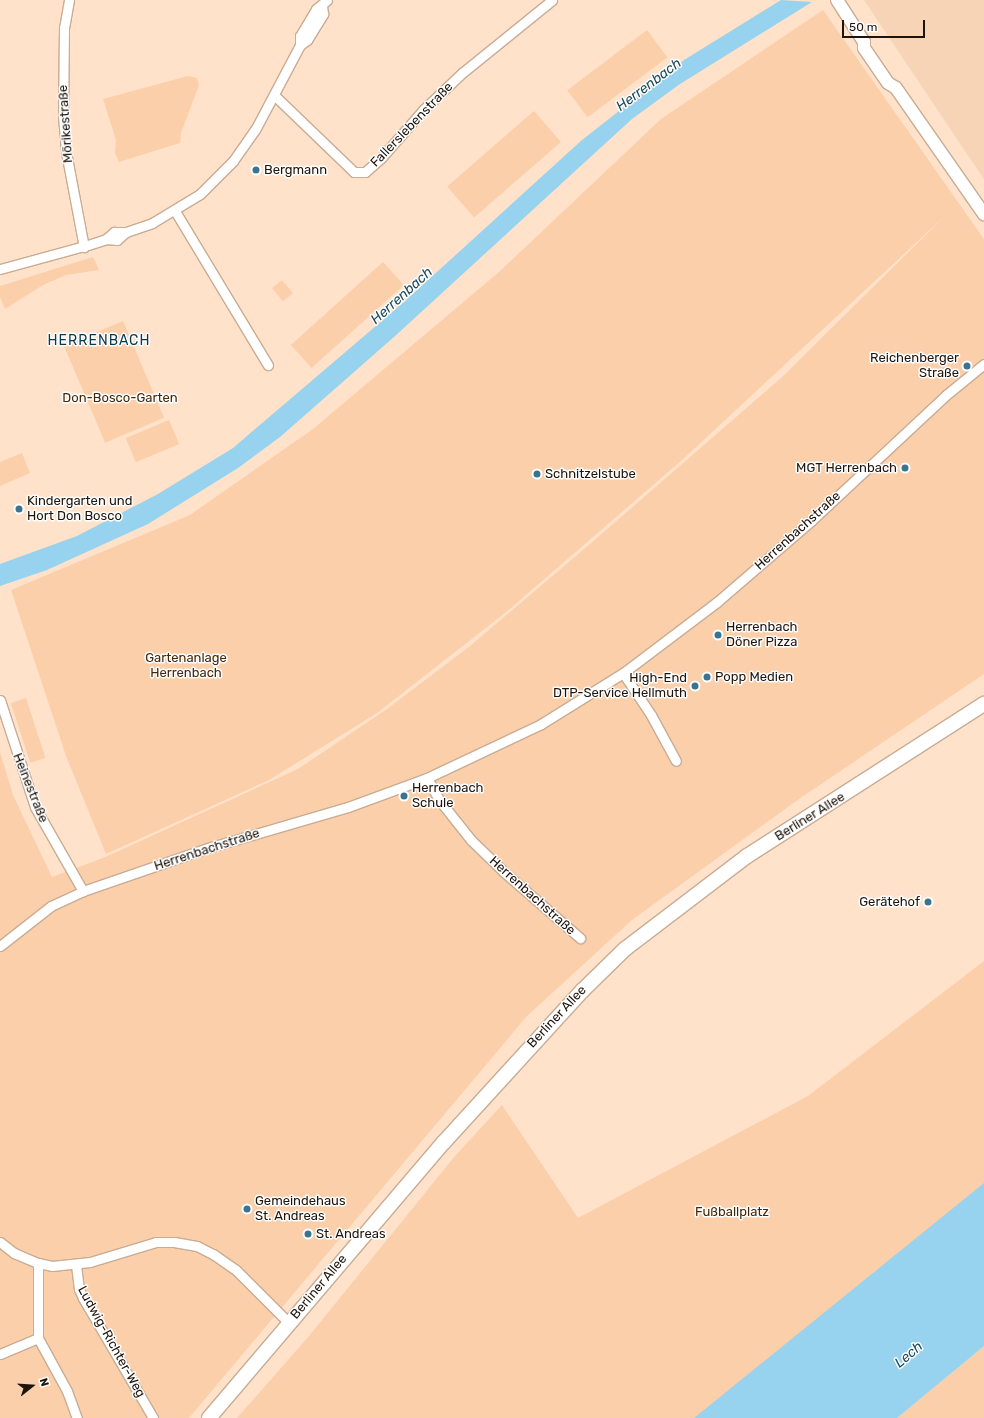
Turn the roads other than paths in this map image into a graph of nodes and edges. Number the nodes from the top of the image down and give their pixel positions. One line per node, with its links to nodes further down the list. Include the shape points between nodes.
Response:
1 (69, 0): 8 (street, Mörikestraße, via 64,27 63,116 67,160)
2 (552, 0): 5 (street, Fallerslebenstraße, via 462,73 365,172 354,172)
3 (837, 0): 7 (street, via 864,42 864,48 888,83 896,88)
4 (324, 3): 5 (street, via 323,14 307,40 300,45)
5 (274, 95): 6 (street, via 255,130 233,161 200,194)
6 (175, 211): 8 (street, via 126,232 114,232 106,239); 11 (street)
7 (984, 214)
8 (84, 247): 9 (street)
9 (0, 269)
10 (984, 364): 12 (street, Herrenbachstraße, via 946,395 811,521 741,582)
11 (268, 365)
12 (623, 673): 15 (street, via 651,714); 16 (street, Herrenbachstraße, via 541,724)
13 (984, 704): 23 (main road, Berliner Allee, via 747,856 625,949 512,1066)
14 (1, 705): 17 (street, Heinestraße, via 35,807)
15 (676, 761)
16 (427, 778): 17 (street, Herrenbachstraße, via 348,807 211,847); 18 (street, Herrenbachstraße, via 440,801 471,840)
17 (83, 891): 19 (street, Herrenbachstraße, via 51,906)
18 (580, 938)
19 (0, 946)
20 (0, 1242): 21 (street, via 14,1253)
21 (38, 1263): 22 (street, via 52,1266); 24 (street)
22 (76, 1265): 23 (street, via 156,1242 197,1246 236,1270); 27 (street, Ludwig-Richter-Weg, via 81,1293)
23 (289, 1323): 28 (main road, Berliner Allee)
24 (38, 1338): 25 (street); 26 (street, via 44,1354 67,1391)
25 (0, 1354)
26 (77, 1418)
27 (153, 1418)
28 (209, 1418)

